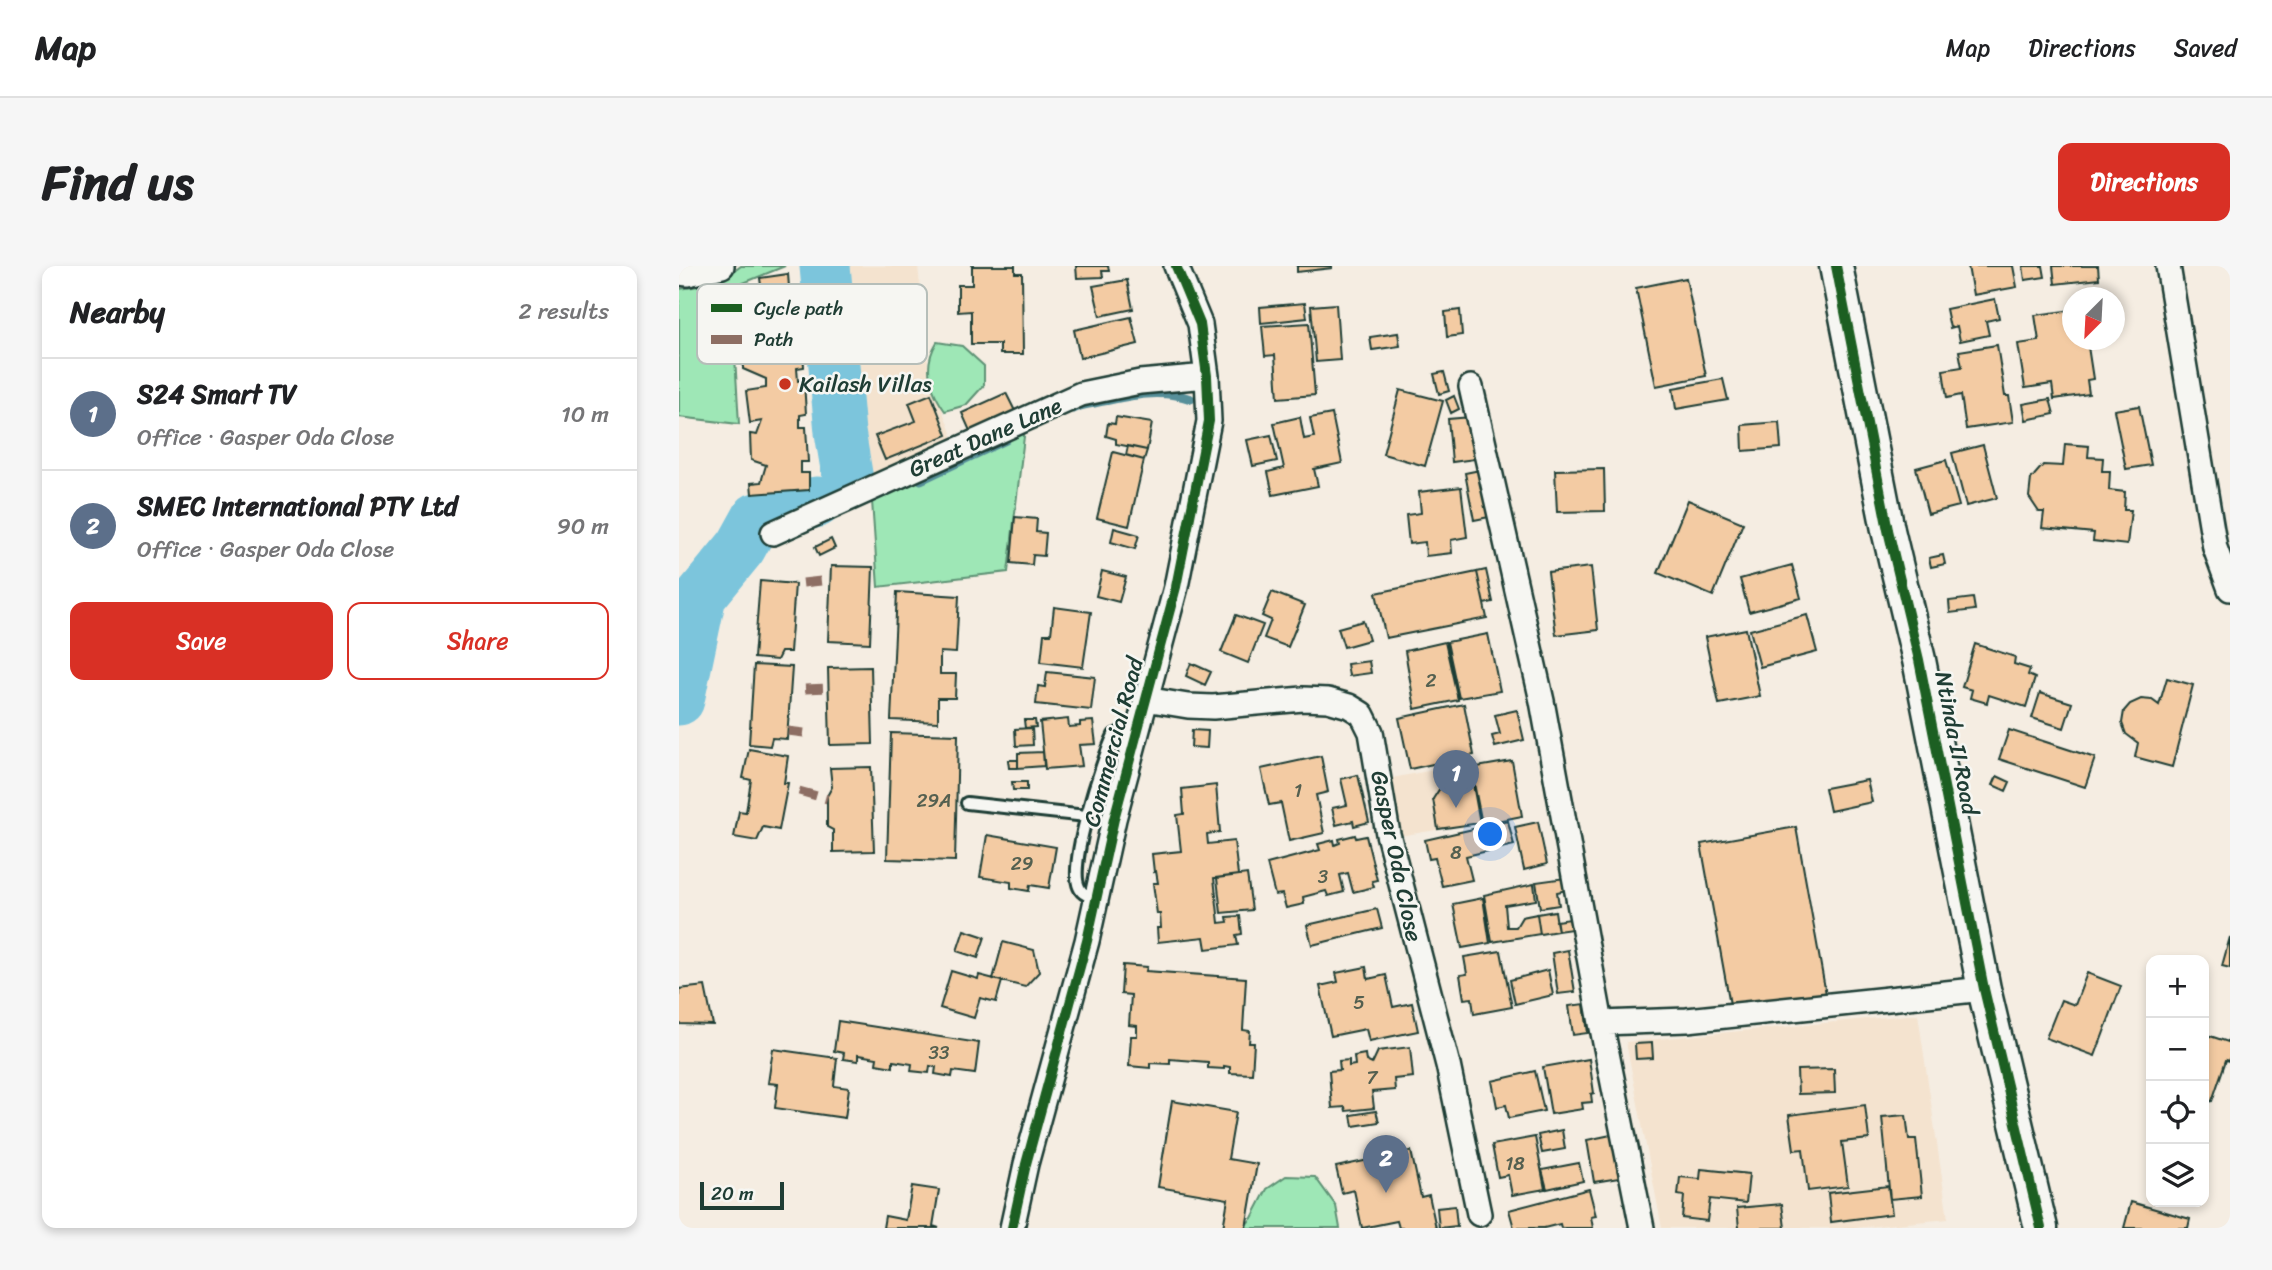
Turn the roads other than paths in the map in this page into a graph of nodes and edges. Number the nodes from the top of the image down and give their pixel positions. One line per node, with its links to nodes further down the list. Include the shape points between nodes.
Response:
1 (722, 266): 5 (street)
2 (1176, 266): 6 (street, Commercial Road, via 1200,324)
3 (1836, 266): 15 (street, Ntinda II Road)
4 (2168, 266): 9 (street, via 2213,535)
5 (679, 273)
6 (1207, 376): 8 (street, Great Dane Lane, via 1140,382 1081,394); 10 (street, Commercial Road, via 1209,421 1176,587)
7 (1471, 387): 16 (street, via 1542,701)
8 (773, 533)
9 (2230, 589)
10 (1145, 699): 11 (street, Commercial Road); 17 (street, Gasper Oda Close, via 1200,706 1328,700 1362,715 1371,732 1388,834 1448,1065)
11 (1137, 730): 13 (lane, via 1114,736); 14 (street, Commercial Road)
12 (967, 803): 13 (lane)
13 (1086, 816): 14 (lane, via 1077,877 1079,889)
14 (1097, 897): 18 (street, Commercial Road)
15 (1984, 989): 16 (street, via 1687,1020); 20 (street, Ntinda II Road)
16 (1601, 1023): 19 (street)
17 (1479, 1214)
18 (1012, 1228)
19 (1642, 1228)
20 (2041, 1228)

